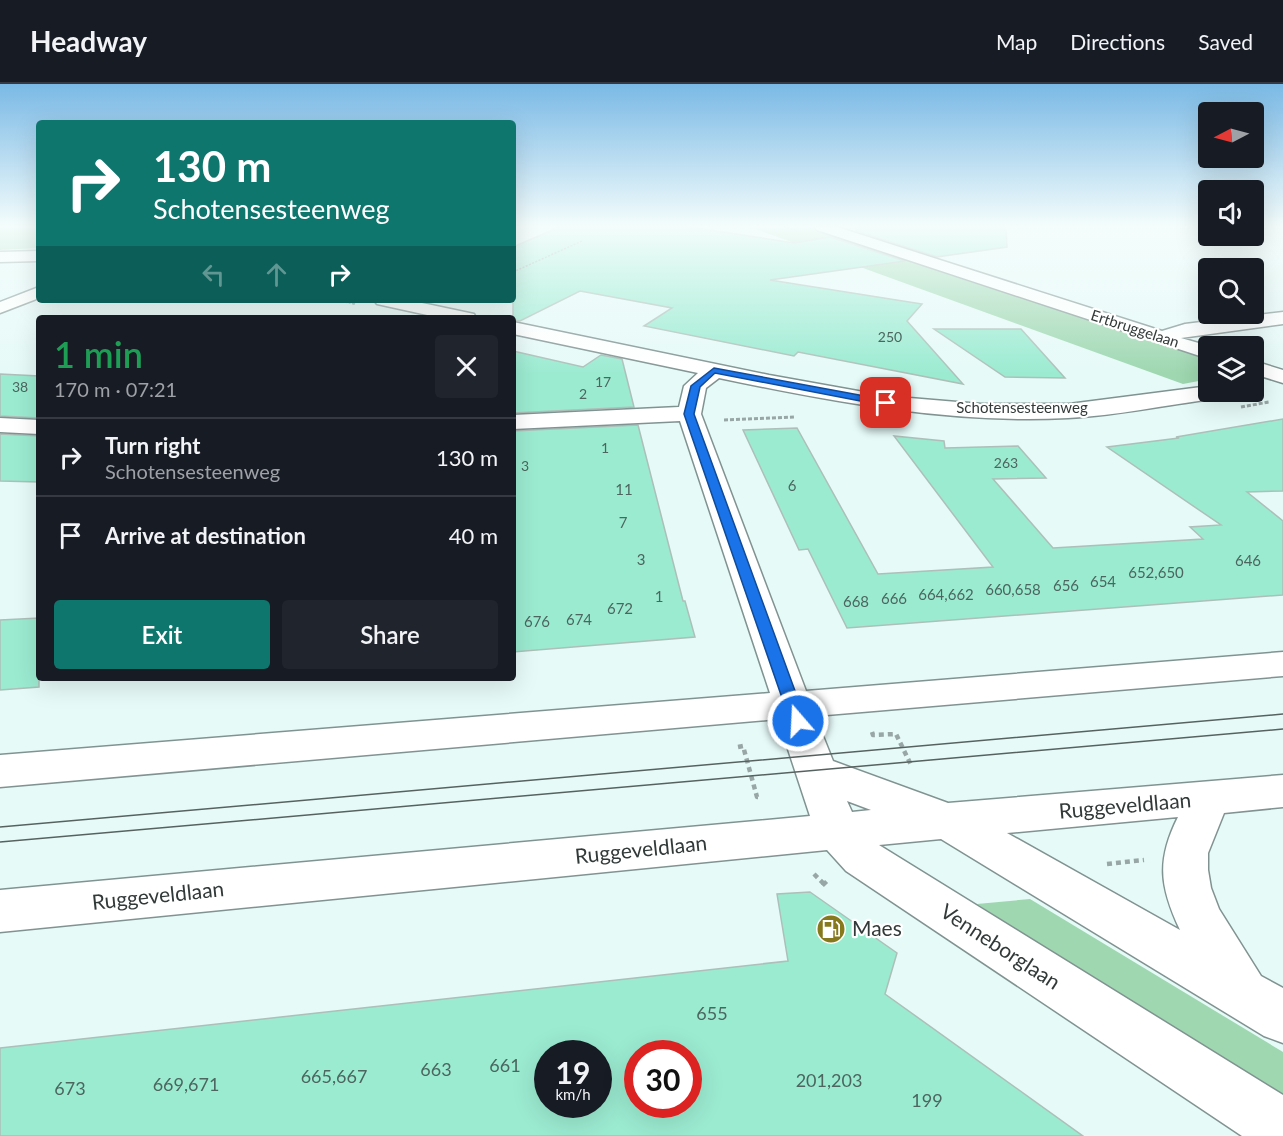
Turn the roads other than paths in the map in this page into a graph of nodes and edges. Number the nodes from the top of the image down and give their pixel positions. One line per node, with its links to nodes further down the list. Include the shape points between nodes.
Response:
1 (972, 276): 8 (street, Ertbruggelaan)
2 (36, 293): 4 (street)
3 (397, 303): 5 (street)
4 (0, 308)
5 (453, 315)
6 (1283, 318): 8 (street, via 1185,330)
7 (516, 329): 10 (street, Schotensesteenweg)
8 (1162, 338): 9 (street, Ertbruggelaan)
9 (1198, 349)
10 (714, 370): 15 (street, Schotensesteenweg, via 886,403 981,411 1069,411); 16 (street, via 695,386)
11 (1264, 370): 12 (street)
12 (1283, 377)
13 (1283, 382): 14 (street)
14 (1264, 385)
15 (1198, 394)
16 (691, 420): 17 (street); 21 (street, Venneborglaan)
17 (516, 422)
18 (0, 425): 19 (street)
19 (36, 427)
20 (1283, 664): 21 (street)
21 (792, 704): 22 (street); 23 (street, Venneborglaan)
22 (0, 771)
23 (814, 771): 26 (street); 27 (street, Venneborglaan)
24 (1283, 791): 25 (street, Ruggeveldlaan)
25 (1210, 798): 26 (street, Ruggeveldlaan); 29 (street, via 1192,832 1185,856 1187,894)
26 (949, 822): 27 (street, Ruggeveldlaan); 29 (street)
27 (817, 833): 28 (street, Ruggeveldlaan); 30 (street, Venneborglaan, via 862,858)
28 (0, 911)
29 (1263, 1005)
30 (1283, 1129)

